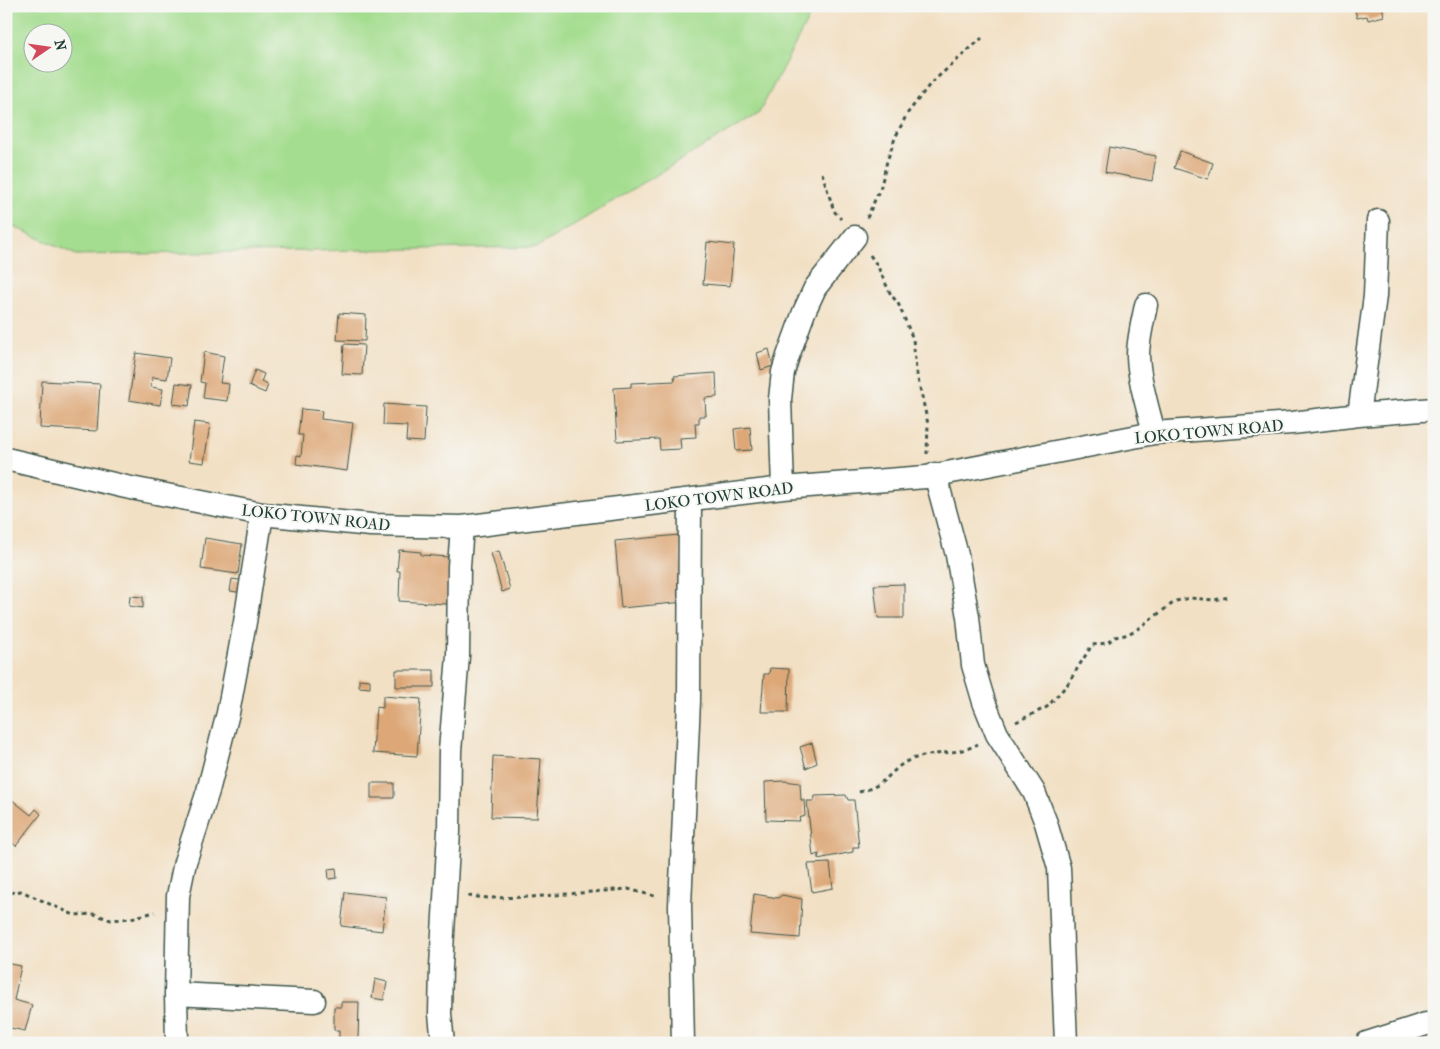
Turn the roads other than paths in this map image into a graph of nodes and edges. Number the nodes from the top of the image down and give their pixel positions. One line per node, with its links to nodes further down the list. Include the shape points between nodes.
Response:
1 (1378, 222): 5 (street, via 1375,296)
2 (855, 237): 9 (street, via 815,288 788,356 780,399)
3 (1146, 305): 6 (street, via 1138,356)
4 (1434, 409): 5 (street, LOKO TOWN ROAD)
5 (1359, 415): 6 (street, LOKO TOWN ROAD)
6 (1154, 433): 8 (street, LOKO TOWN ROAD)
7 (6, 459): 11 (street, LOKO TOWN ROAD, via 126,488)
8 (931, 476): 9 (street, LOKO TOWN ROAD); 19 (street, via 957,555 973,665 984,702 997,734 1034,792 1059,868)
9 (783, 488): 10 (street, LOKO TOWN ROAD)
10 (690, 500): 12 (street, LOKO TOWN ROAD); 18 (street, via 689,700 680,906)
11 (262, 514): 12 (street, LOKO TOWN ROAD, via 371,525); 13 (street, via 228,713 178,896)
12 (462, 527): 17 (street, via 441,967)
13 (176, 994): 14 (street); 16 (street)
14 (314, 1001)
15 (1426, 1024): 20 (street)
16 (176, 1043)
17 (443, 1043)
18 (683, 1043)
19 (1066, 1043)
20 (1368, 1043)

